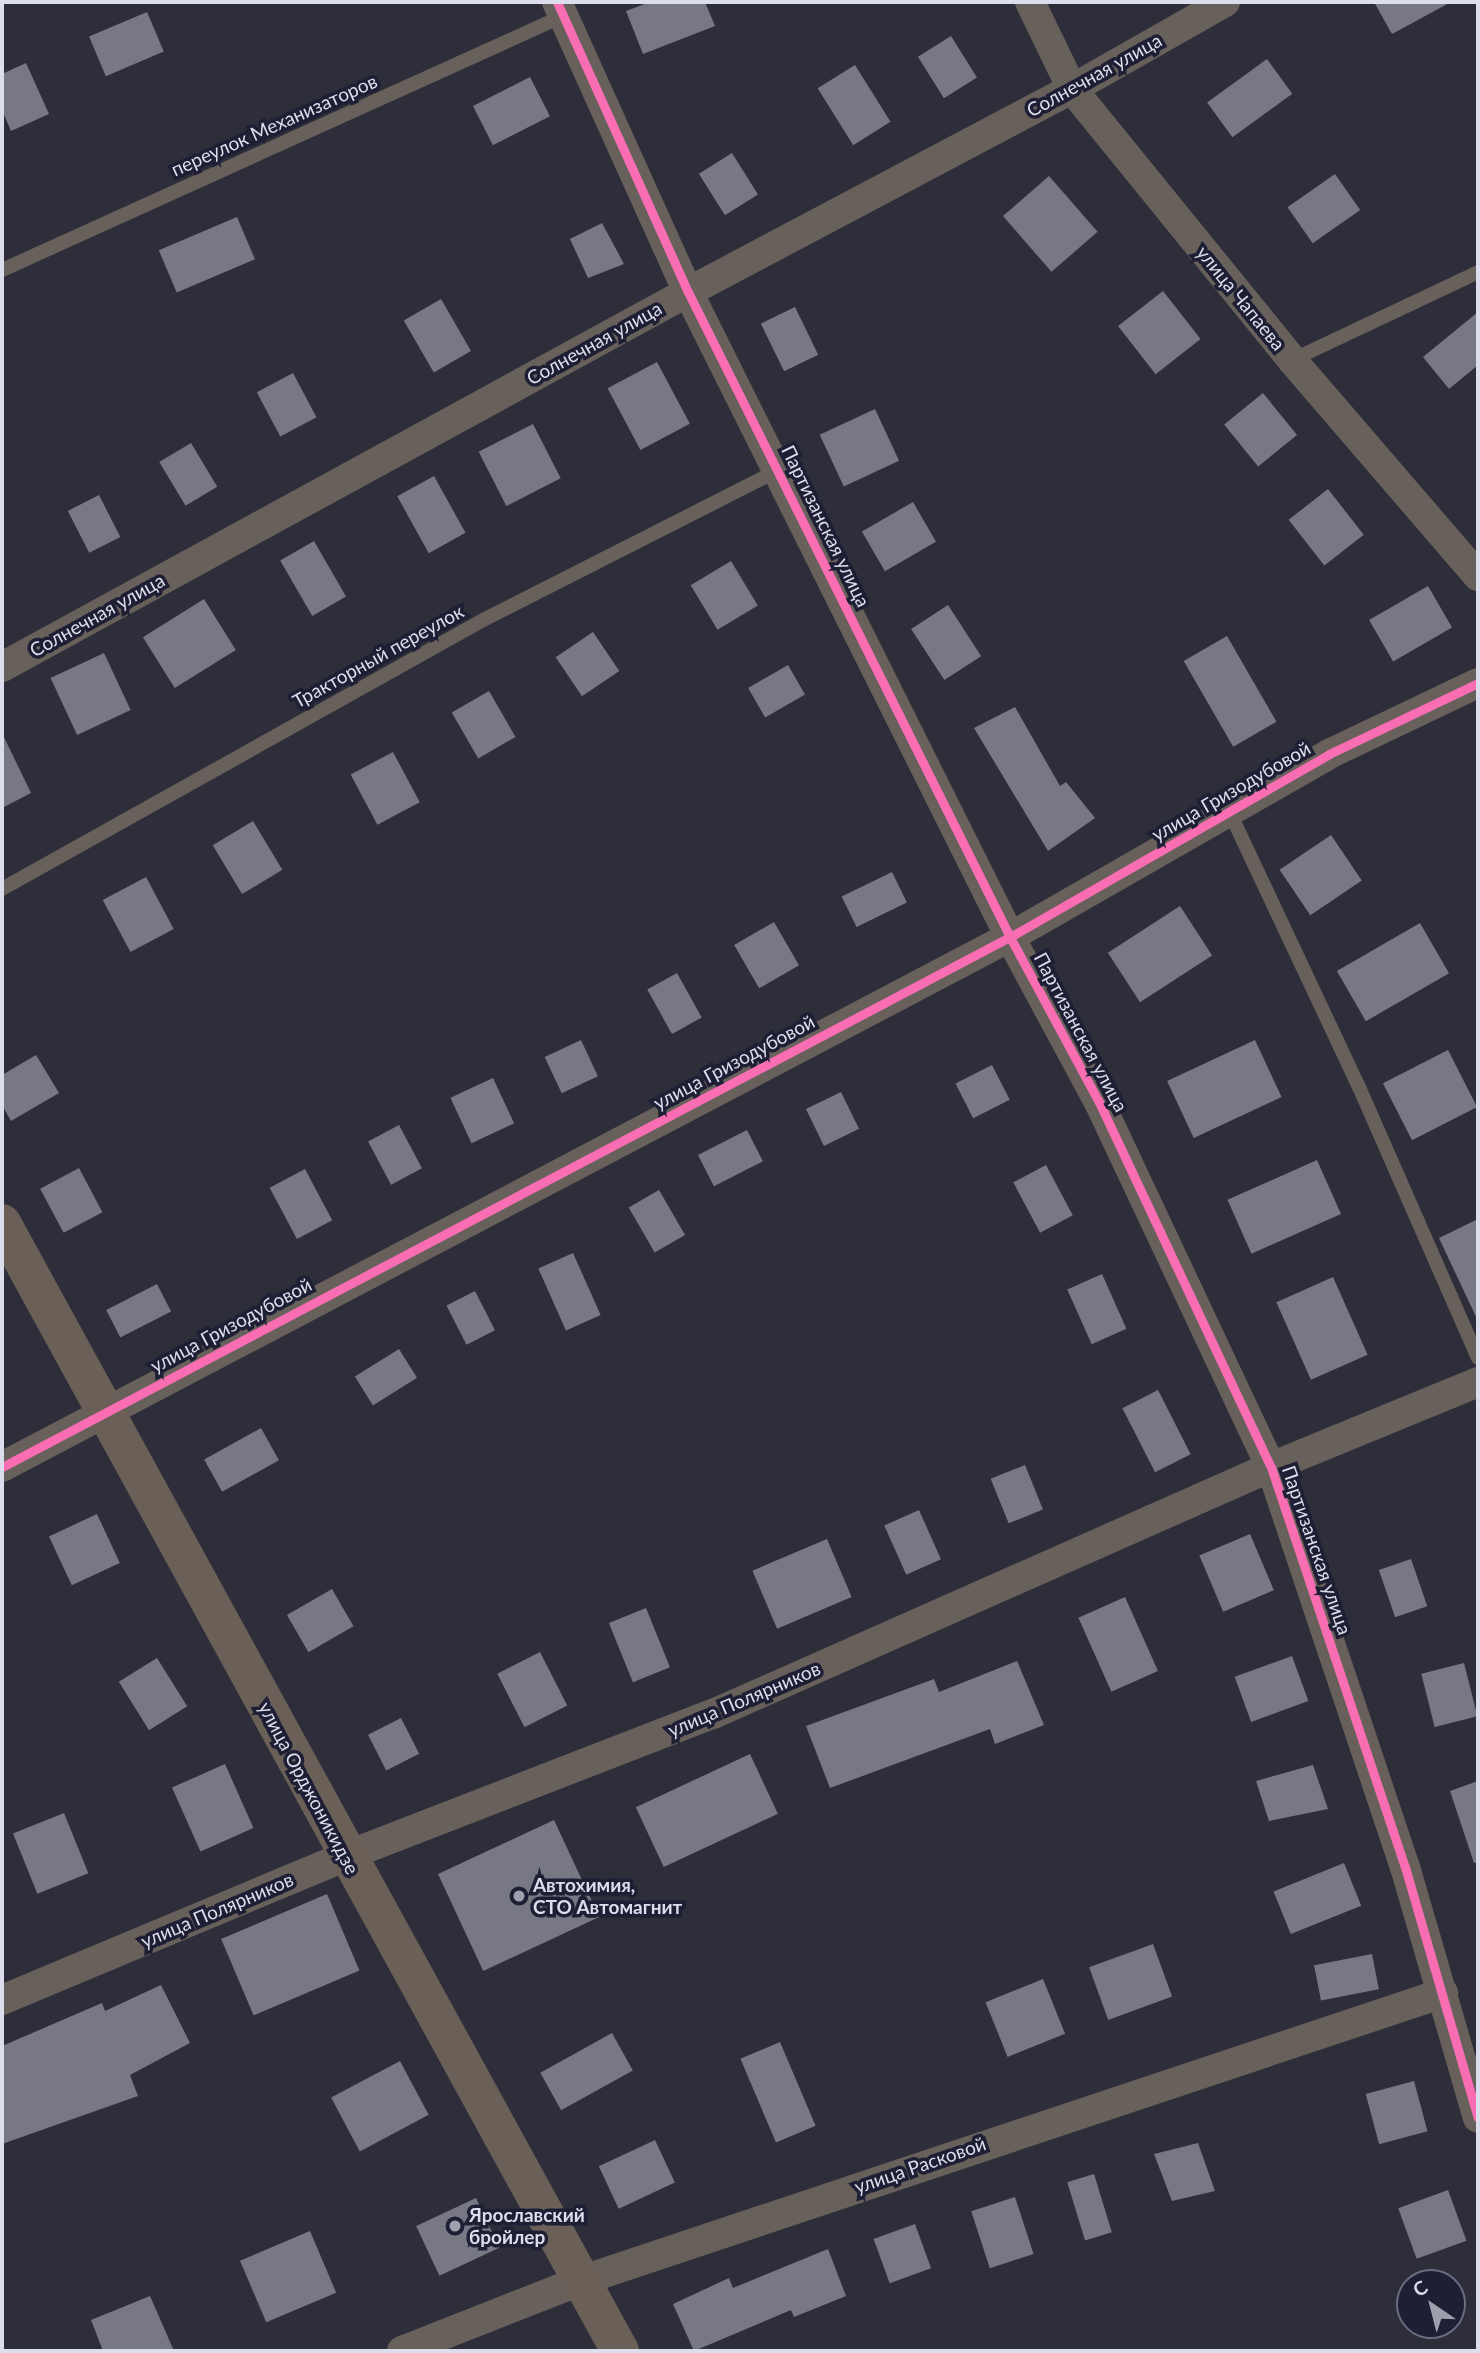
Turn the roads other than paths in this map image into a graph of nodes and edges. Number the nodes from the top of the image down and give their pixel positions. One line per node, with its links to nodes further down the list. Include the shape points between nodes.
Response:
1 (1030, 2): 4 (street, улица Чапаева)
2 (1224, 2): 4 (street, Солнечная улица)
3 (560, 9): 5 (lane, переулок Механизаторов); 7 (street, Партизанская улица)
4 (1072, 89): 7 (street, Солнечная улица); 8 (street, улица Чапаева)
5 (2, 270)
6 (1478, 272): 8 (lane)
7 (688, 292): 9 (street, Партизанская улица); 11 (street, Солнечная улица)
8 (1292, 360): 10 (street, улица Чапаева)
9 (779, 470): 14 (lane, Тракторный переулок, via 485,619); 15 (street, Партизанская улица)
10 (1478, 576)
11 (2, 667)
12 (1478, 682): 13 (street, улица Гризодубовой, via 1329,754)
13 (1230, 813): 15 (street, улица Гризодубовой); 17 (lane, via 1359,1087)
14 (2, 888)
15 (1010, 937): 19 (street, улица Гризодубовой); 21 (street, Партизанская улица, via 1099,1102)
16 (2, 1223): 19 (main road, улица Орджоникидзе)
17 (1478, 1358)
18 (1478, 1382): 21 (street, улица Полярников)
19 (106, 1410): 20 (street, улица Гризодубовой); 22 (main road, улица Орджоникидзе)
20 (2, 1467)
21 (1271, 1467): 22 (street, улица Полярников, via 713,1714); 23 (street, Партизанская улица)
22 (346, 1856): 24 (street, улица Полярников); 26 (main road, улица Орджоникидзе)
23 (1443, 1993): 25 (street, Партизанская улица); 26 (street, улица Расковой)
24 (2, 2000)
25 (1478, 2118)
26 (580, 2281): 27 (street, улица Расковой); 28 (main road, улица Орджоникидзе)
27 (402, 2351)
28 (620, 2351)

